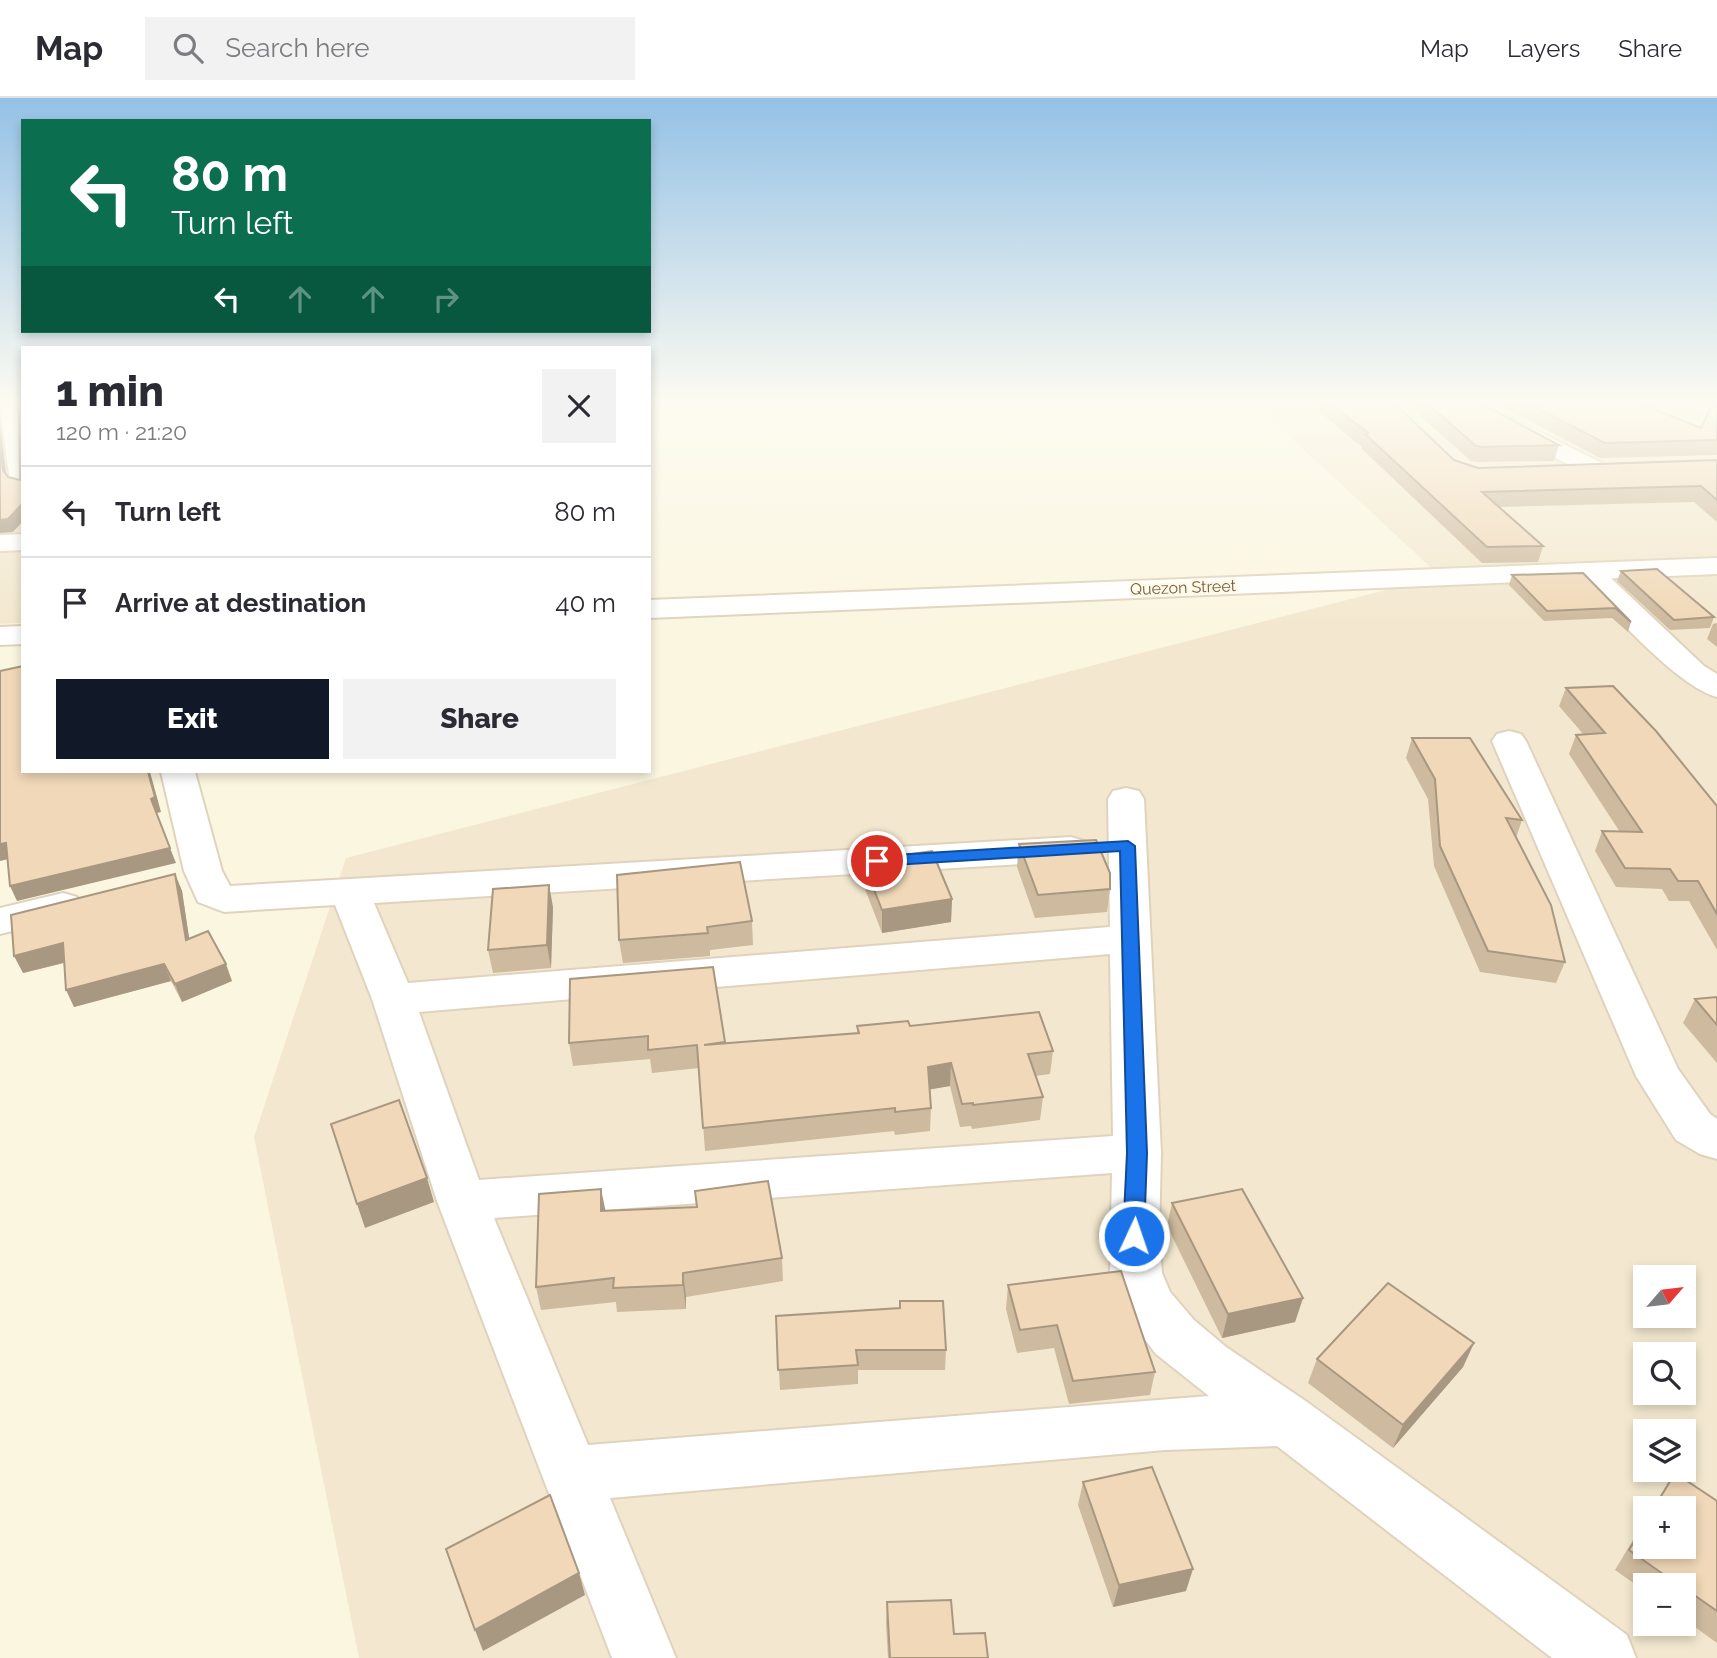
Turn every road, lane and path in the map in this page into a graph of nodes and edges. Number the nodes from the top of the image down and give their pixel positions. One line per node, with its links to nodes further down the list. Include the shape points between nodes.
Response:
1 (21, 542): 2 (street)
2 (0, 543)
3 (1717, 566): 4 (street, Quezon Street)
4 (1587, 571): 5 (street, Quezon Street); 8 (street, via 1693,673)
5 (651, 609)
6 (21, 635): 7 (street)
7 (0, 636)
8 (1717, 687)
9 (1509, 741): 18 (street, via 1659,1076 1693,1127)
10 (178, 773): 11 (street)
11 (203, 871): 12 (street); 13 (street, via 212,893 224,898)
12 (162, 881)
13 (350, 893): 16 (street, via 1127,823); 17 (street)
14 (95, 898): 15 (street)
15 (0, 921)
16 (1130, 939): 17 (street); 19 (street)
17 (393, 999): 20 (street)
18 (1717, 1141)
19 (1137, 1153): 20 (street); 21 (street, via 1136,1273 1151,1307 1175,1337 1207,1364)
20 (462, 1201): 22 (street)
21 (1287, 1420): 22 (street, via 1165,1424); 24 (street)
22 (571, 1474): 23 (street)
23 (644, 1658)
24 (1604, 1658)

